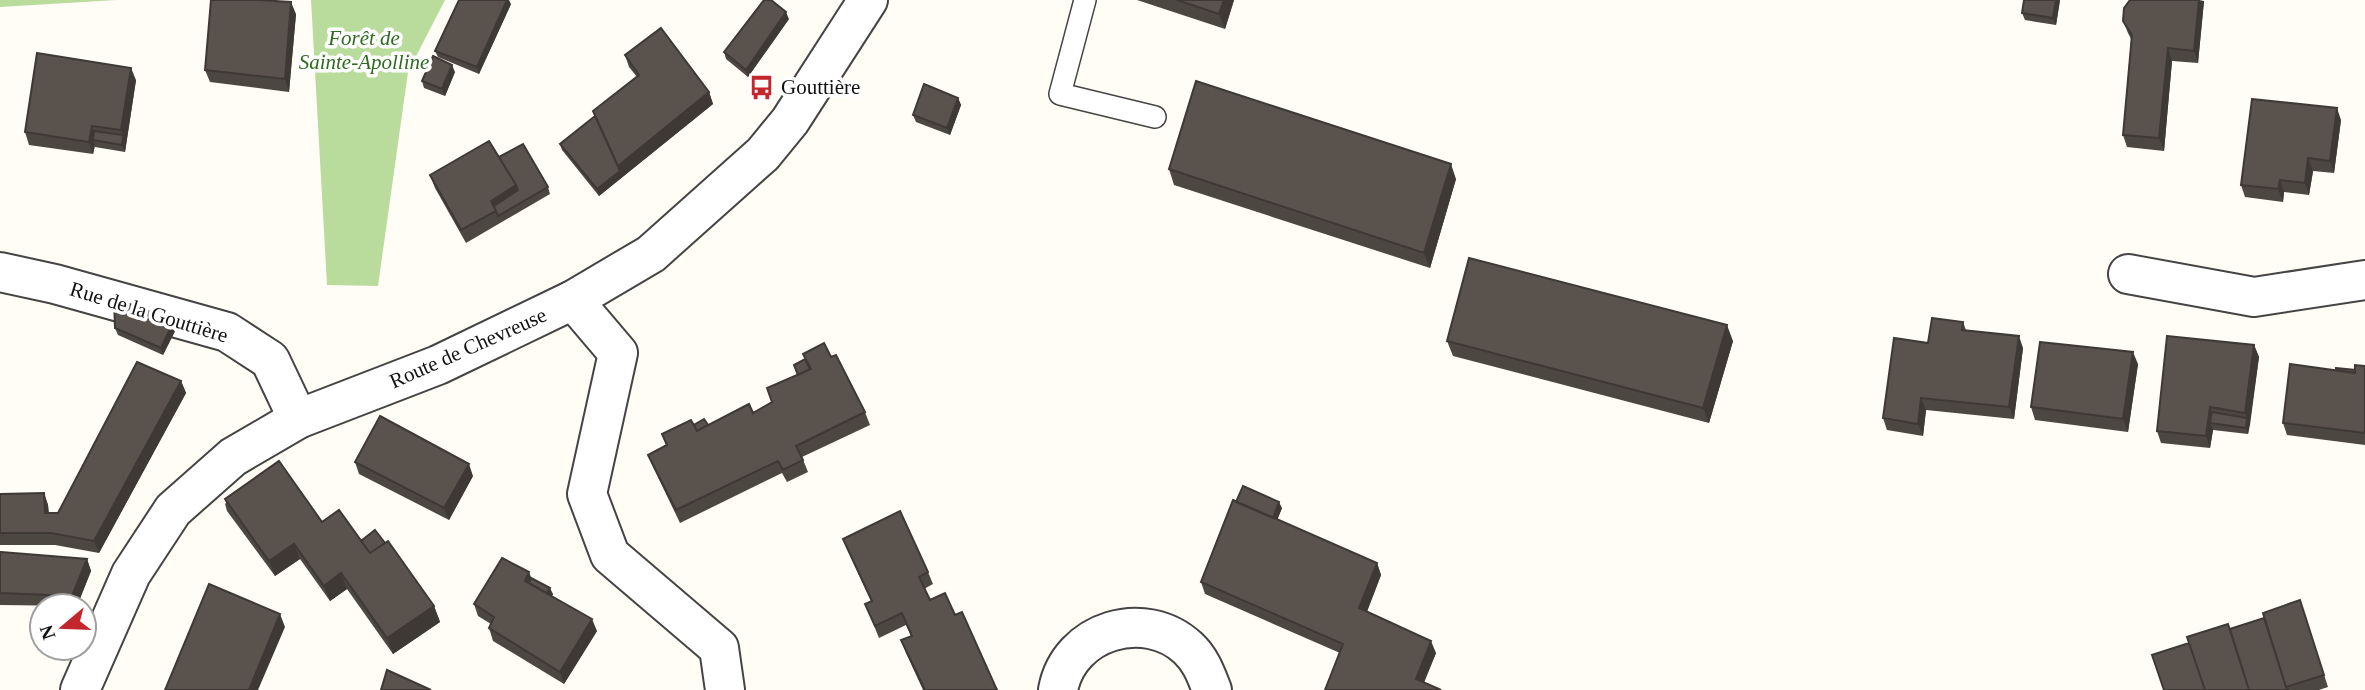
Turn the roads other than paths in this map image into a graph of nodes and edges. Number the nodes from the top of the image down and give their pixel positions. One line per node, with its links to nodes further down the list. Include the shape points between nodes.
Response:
1 (1085, 0): 3 (lane, via 1060,94)
2 (866, 1): 7 (street, Route de Chevreuse, via 790,121 762,154 651,254)
3 (1155, 117)
4 (0, 272): 8 (street, Rue de la Gouttière, via 227,332 270,360)
5 (2128, 274): 6 (street, via 2255,297)
6 (2365, 280)
7 (573, 300): 8 (street, Route de Chevreuse, via 438,365); 10 (street, via 618,353 587,494 610,555 719,648)
8 (298, 419): 9 (street, Route de Chevreuse, via 233,457 173,510 131,574)
9 (80, 690)
10 (725, 690)
11 (1058, 690): 12 (street, via 1074,656 1093,638 1118,628 1143,627 1168,634 1189,649 1205,669)
12 (1212, 690)

